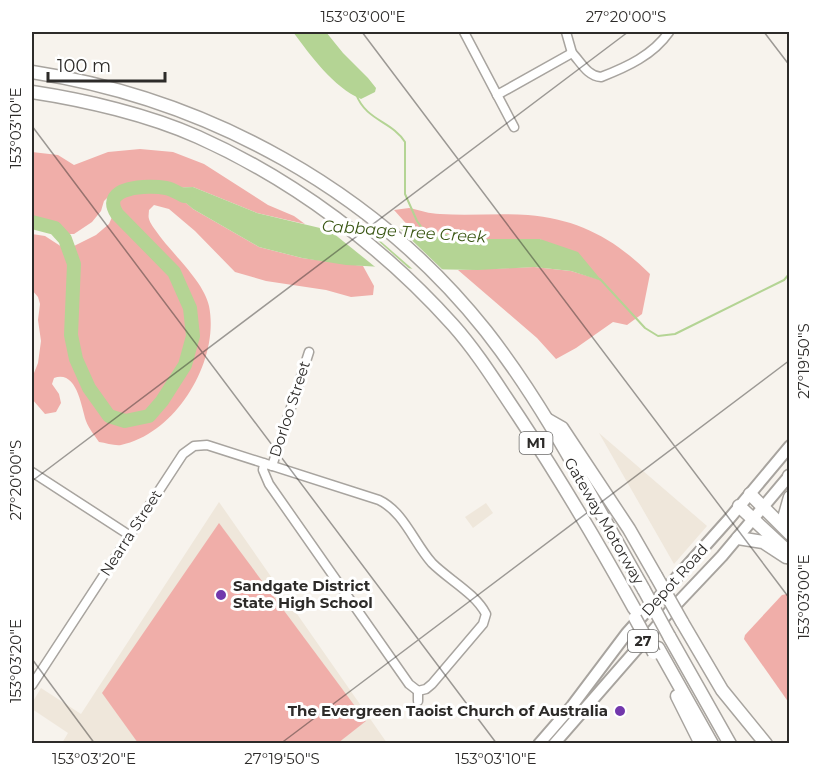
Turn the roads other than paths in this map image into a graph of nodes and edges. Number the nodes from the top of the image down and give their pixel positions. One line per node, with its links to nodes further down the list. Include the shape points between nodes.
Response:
1 (464, 32): 7 (street)
2 (566, 32): 4 (street)
3 (669, 32): 4 (street, via 649,54 602,77 588,72)
4 (572, 53): 7 (street)
5 (32, 72): 10 (highway, Gateway Motorway / M1, via 97,84 196,116 329,187 412,253 454,295 486,331)
6 (32, 92): 24 (highway, Gateway Motorway / M1, via 105,107 198,137 254,166 326,212 382,255 424,294 469,345 506,397 566,490)
7 (497, 95): 8 (street)
8 (514, 127)
9 (309, 352): 12 (street, Dorloo Street)
10 (545, 418): 32 (highway, Gateway Motorway / M1, bridge); 33 (highway, bridge, via 562,428 629,529 722,690)
11 (789, 446): 15 (main road, Depot Road / 27)
12 (268, 465): 21 (street, Nearra Street, via 207,445 194,446 183,454); 26 (street, via 263,470 269,484 409,684); 26 (street, Nearra Street, via 389,505 433,564 490,614 432,684)
13 (32, 472): 21 (street)
14 (789, 476): 18 (main road, Depot Road / 27)
15 (750, 494): 17 (main road, Depot Road / 27); 18 (highway)
16 (789, 497): 20 (highway)
17 (739, 507): 19 (highway); 28 (main road, Depot Road / 27, via 623,639)
18 (764, 507): 19 (main road, Depot Road / 27); 20 (highway)
19 (754, 519): 22 (main road, Depot Road / 27); 23 (highway, via 783,547)
20 (785, 529)
21 (129, 535): 25 (street, Nearra Street)
22 (738, 538): 23 (highway, via 763,542); 29 (main road, Depot Road / 27)
23 (789, 559)
24 (656, 651): 30 (highway); 31 (highway, Gateway Motorway / M1)
25 (32, 685)
26 (418, 691): 27 (street)
27 (418, 701)
28 (539, 744)
29 (554, 744)
30 (701, 744)
31 (712, 744)
32 (730, 744)
33 (766, 744)

